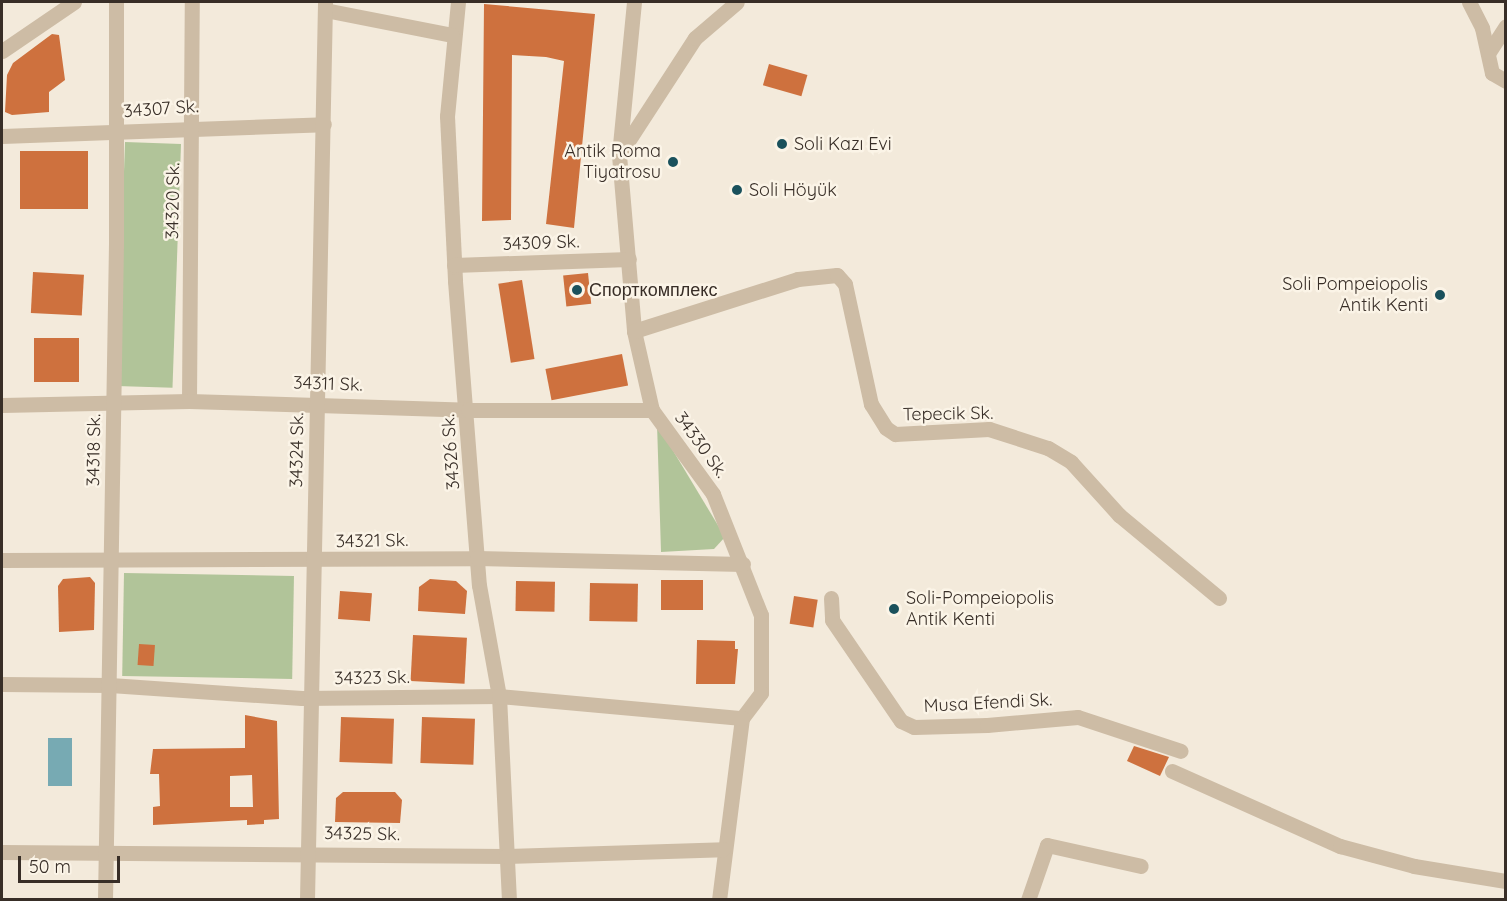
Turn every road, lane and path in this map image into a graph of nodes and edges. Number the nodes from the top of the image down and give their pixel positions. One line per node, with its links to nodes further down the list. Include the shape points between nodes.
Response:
1 (74, 2): 12 (street)
2 (116, 2): 16 (street, 34318 Sk.)
3 (192, 2): 15 (street, 34320 Sk.)
4 (458, 2): 10 (street, 34326 Sk.)
5 (634, 2): 18 (street, 34330 Sk.)
6 (737, 2): 18 (street, via 695,38)
7 (1469, 2): 11 (street)
8 (325, 6): 10 (street); 14 (street, 34324 Sk.)
9 (1506, 26): 11 (street)
10 (452, 35): 20 (street, 34326 Sk., via 447,116)
11 (1496, 48): 13 (street, via 1492,73)
12 (2, 51)
13 (1506, 81)
14 (324, 124): 15 (street, 34307 Sk.); 23 (street, 34324 Sk.)
15 (194, 126): 16 (street, 34307 Sk.); 22 (street, 34320 Sk.)
16 (118, 131): 17 (street, 34307 Sk.); 24 (street, 34318 Sk.)
17 (2, 136)
18 (619, 155): 19 (street, 34330 Sk.)
19 (629, 259): 20 (street, 34309 Sk.); 21 (street, 34330 Sk.)
20 (454, 265): 26 (street, 34326 Sk.)
21 (634, 331): 27 (street, 34330 Sk.); 34 (street, Tepecik Sk., via 798,279 837,275 845,284 871,404 886,428 895,434 989,429 1048,448 1071,462 1119,515)
22 (189, 401): 23 (street, 34311 Sk.); 24 (street, 34311 Sk.)
23 (317, 402): 26 (street, 34311 Sk.); 31 (street, 34324 Sk.)
24 (114, 403): 25 (street, 34311 Sk.); 30 (street, 34318 Sk.)
25 (2, 405)
26 (468, 410): 27 (street, 34311 Sk.); 28 (street, 34326 Sk.)
27 (652, 410): 32 (street, 34330 Sk., via 713,494)
28 (477, 558): 31 (street, 34321 Sk.); 32 (street, 34321 Sk.); 37 (street, 34326 Sk.)
29 (2, 560): 30 (street, 34321 Sk.)
30 (112, 561): 31 (street, 34321 Sk.); 36 (street, 34318 Sk.)
31 (315, 561): 38 (street, 34324 Sk.)
32 (743, 564): 39 (street, 34330 Sk., via 761,615 761,693)
33 (831, 598): 40 (street, Musa Efendi Sk., via 832,620 902,722 914,727 987,725 1078,717)
34 (1219, 598)
35 (2, 684): 36 (street, 34323 Sk.)
36 (111, 685): 38 (street, 34323 Sk.); 44 (street, 34318 Sk.)
37 (499, 696): 38 (street, 34323 Sk.); 39 (street, 34323 Sk.); 46 (street, 34326 Sk.)
38 (308, 699): 45 (street, 34324 Sk.)
39 (742, 718): 42 (street, 34330 Sk.)
40 (1181, 751)
41 (1172, 771): 48 (street, via 1340,846 1414,866)
42 (723, 849): 46 (street, 34325 Sk.); 52 (street, 34330 Sk.)
43 (2, 852): 44 (street, 34325 Sk.)
44 (106, 852): 45 (street, 34325 Sk.); 49 (street, 34318 Sk.)
45 (305, 852): 46 (street, 34325 Sk.); 50 (street, 34324 Sk.)
46 (506, 856): 51 (street, 34326 Sk.)
47 (1141, 866): 53 (street, via 1047,845)
48 (1506, 881)
49 (105, 900)
50 (307, 900)
51 (509, 900)
52 (719, 900)
53 (1028, 900)

